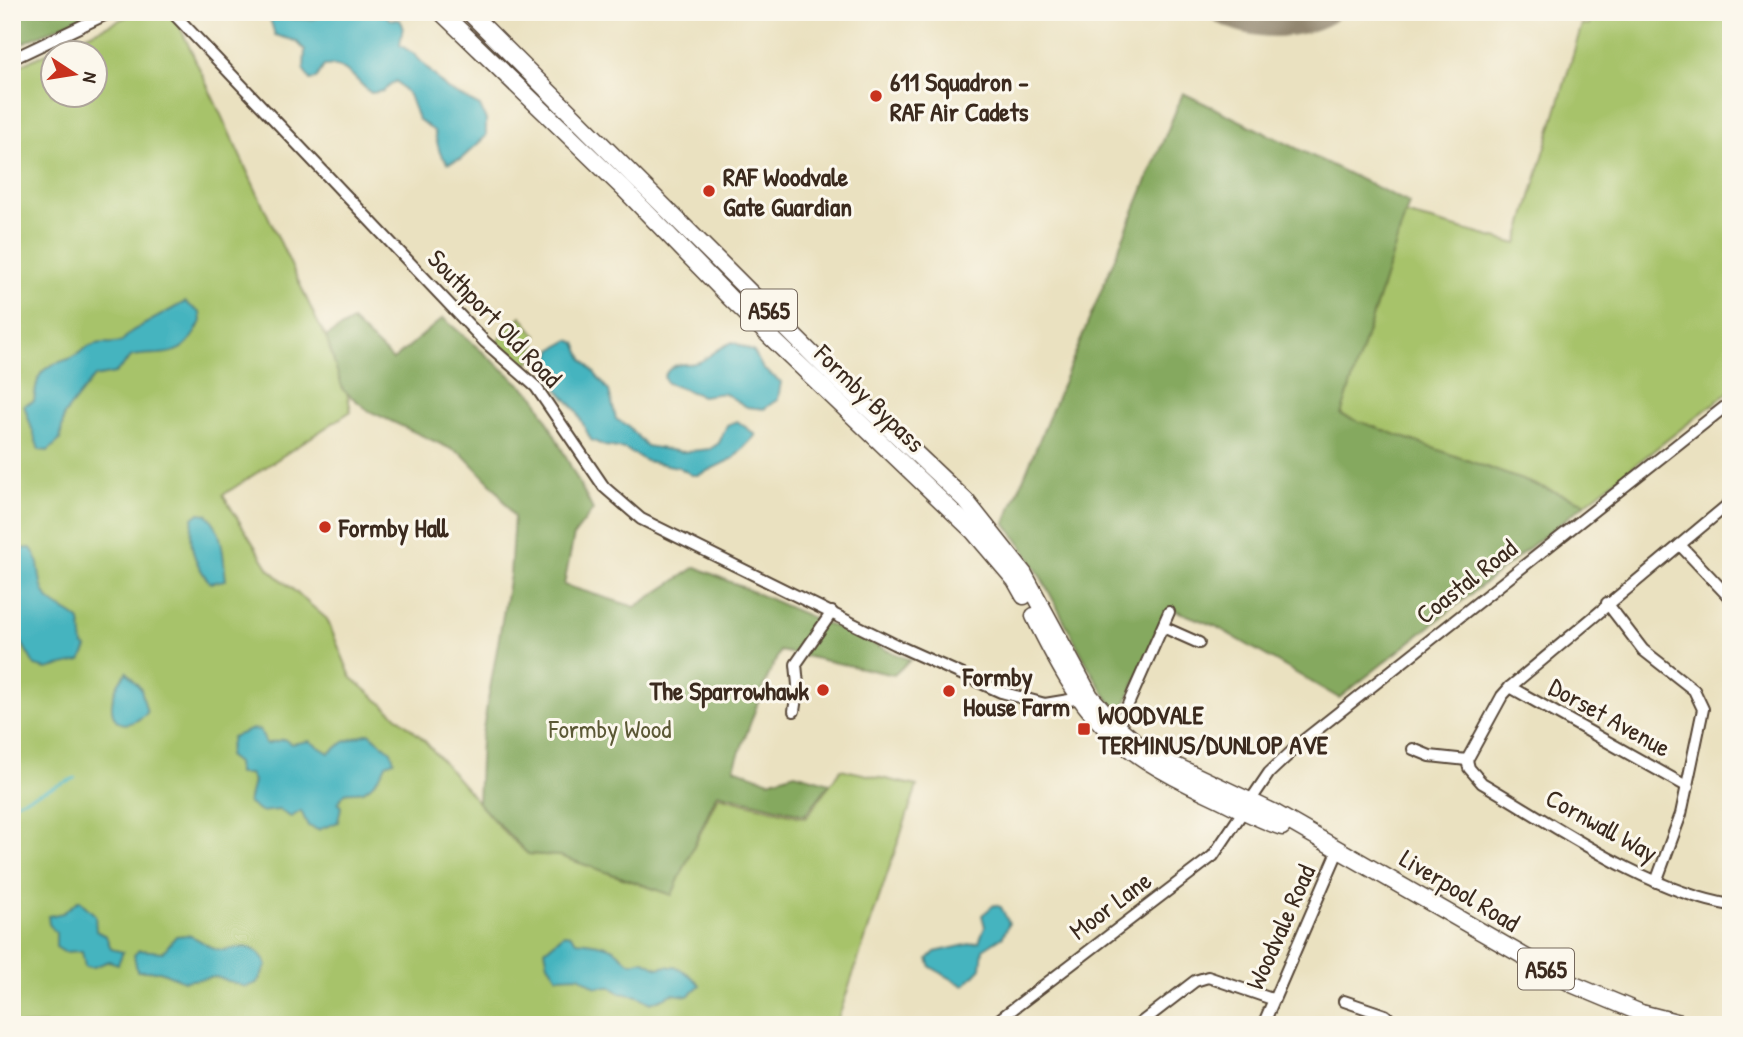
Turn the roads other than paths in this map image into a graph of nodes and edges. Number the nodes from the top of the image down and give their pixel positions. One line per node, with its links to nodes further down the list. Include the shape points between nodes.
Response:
1 (111, 12): 5 (street)
2 (172, 12): 13 (street, Southport Old Road, via 485,342 536,387 604,487 640,519)
3 (441, 12): 7 (highway, Formby Bypass / A565)
4 (470, 12): 6 (highway, Formby Bypass / A565)
5 (12, 59)
6 (706, 248): 7 (highway, via 703,258); 18 (highway, Formby Bypass / A565, via 988,525 1024,574)
7 (757, 323): 18 (highway, Formby Bypass / A565, via 994,553)
8 (1731, 402): 24 (street, Coastal Road, via 1304,740 1272,770)
9 (1731, 502): 10 (street)
10 (1680, 545): 11 (street); 12 (street)
11 (1731, 599)
12 (1607, 603): 17 (street); 23 (street, via 1643,650 1685,681 1700,699 1703,721)
13 (832, 612): 18 (street, Southport Old Road, via 1001,692 1045,704); 19 (street, via 796,664)
14 (1169, 612): 15 (street)
15 (1163, 627): 16 (street); 20 (street)
16 (1199, 643)
17 (1510, 687): 22 (street); 23 (street, Dorset Avenue)
18 (1085, 698): 20 (highway, Liverpool Road / A565); 24 (highway, Liverpool Road / A565, via 1116,741 1157,769)
19 (794, 710)
20 (1118, 727): 24 (highway, Liverpool Road / A565, via 1163,760)
21 (1413, 749): 22 (street)
22 (1467, 760): 26 (street, Cornwall Way, via 1482,783)
23 (1688, 787): 26 (street, via 1676,834)
24 (1246, 805): 25 (highway, Liverpool Road / A565); 30 (street, Moor Lane, via 1213,856)
25 (1332, 845): 28 (street, Woodvale Road); 34 (highway, Liverpool Road / A565, via 1574,985 1641,1013)
26 (1656, 882): 27 (street, Cornwall Way)
27 (1731, 905)
28 (1272, 999): 31 (street, via 1208,977 1195,981); 32 (street, Woodvale Road)
29 (1344, 1001): 33 (street, via 1385,1015)
30 (992, 1025)
31 (1138, 1025)
32 (1264, 1025)
33 (1395, 1025)
34 (1688, 1025)

